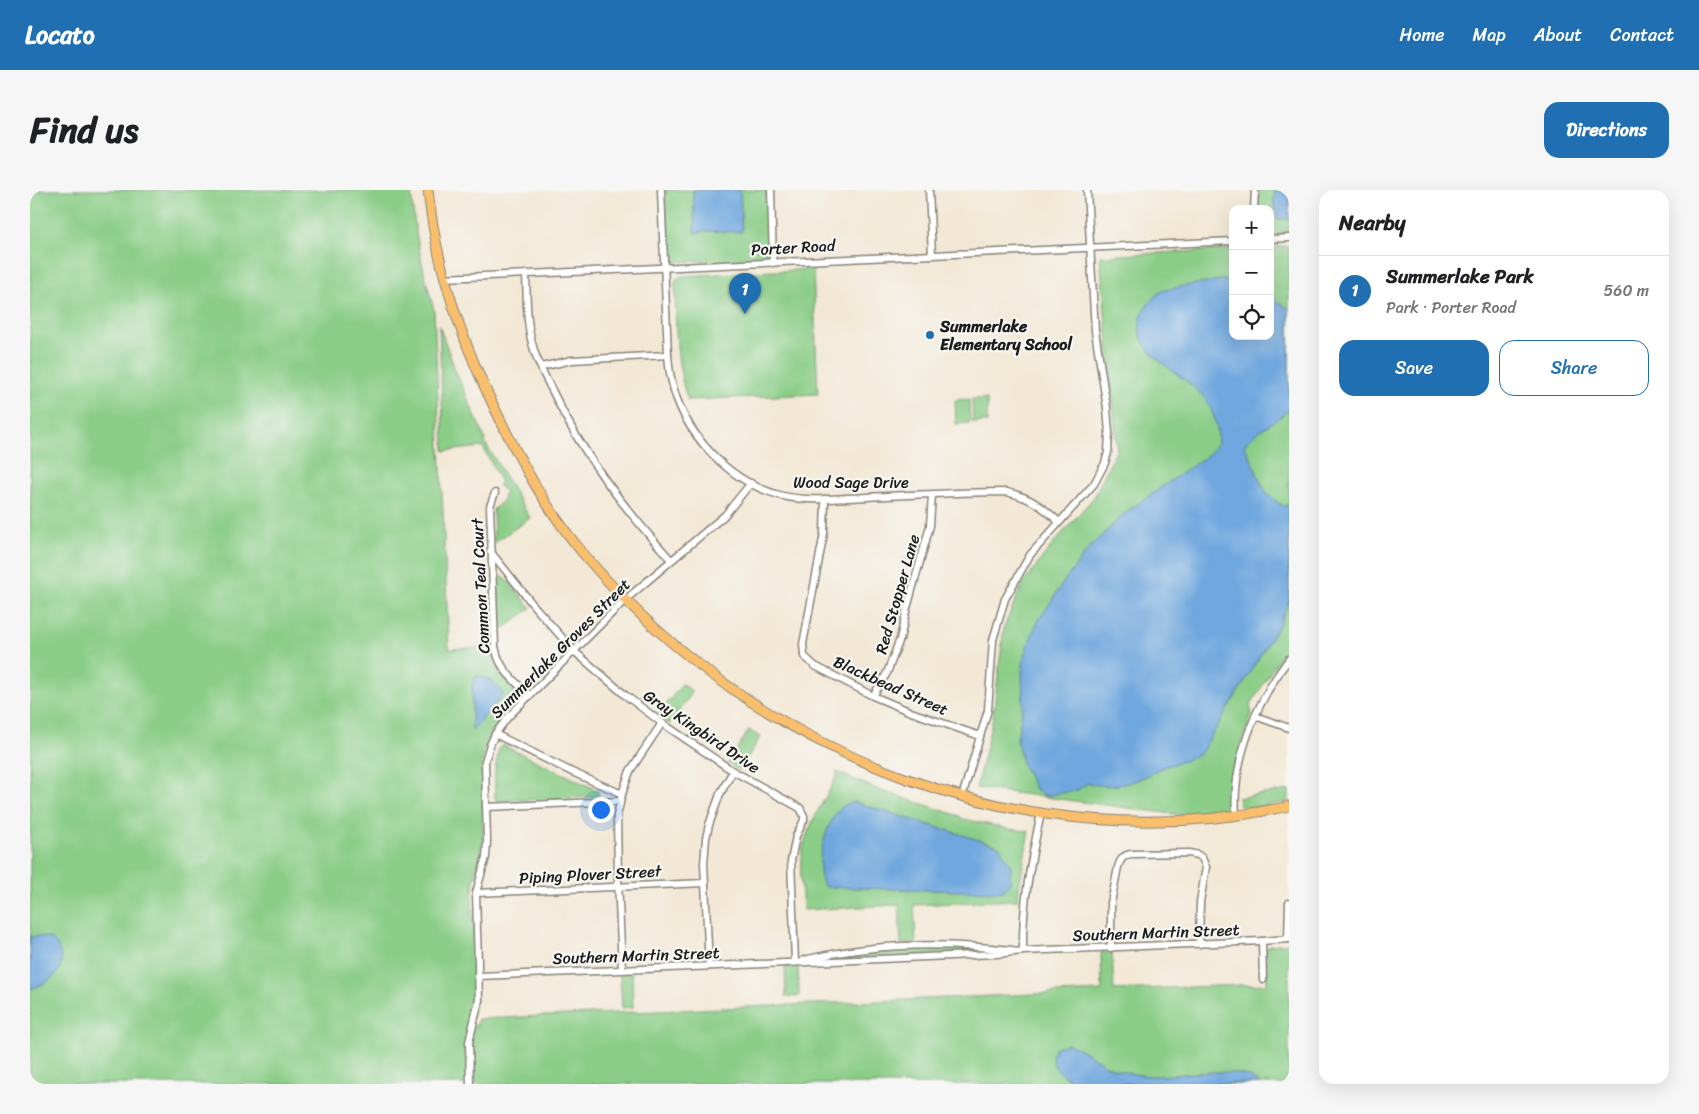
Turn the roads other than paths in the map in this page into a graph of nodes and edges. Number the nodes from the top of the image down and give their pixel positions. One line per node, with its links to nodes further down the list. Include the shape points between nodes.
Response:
1 (428, 190): 16 (main road)
2 (661, 190): 14 (street, Wood Sage Drive)
3 (771, 190): 13 (street)
4 (929, 190): 12 (street)
5 (1087, 190): 11 (street)
6 (1255, 190): 7 (street)
7 (1254, 205)
8 (1289, 238): 9 (street)
9 (1274, 239)
10 (1229, 241): 11 (street, Porter Road)
11 (1089, 248): 12 (street, Porter Road); 23 (street, via 1095,331 1108,416 1108,452 1094,484)
12 (932, 255): 13 (street, Porter Road)
13 (773, 263): 14 (street, Porter Road)
14 (665, 267): 15 (street, Porter Road); 17 (street, Wood Sage Drive)
15 (526, 274): 16 (street, Porter Road); 18 (street, via 530,337)
16 (444, 278): 26 (main road, via 460,331 510,441 531,478 585,556)
17 (668, 355): 18 (street, via 572,360); 19 (street, Wood Sage Drive, via 670,378 692,428 714,458)
18 (541, 367): 25 (street, via 568,423 606,482 633,519)
19 (752, 483): 22 (street, Wood Sage Drive, via 784,496); 25 (street, Summerlake Groves Street, via 725,514)
20 (495, 493): 24 (street, Common Teal Court, via 490,506)
21 (932, 495): 22 (street, Wood Sage Drive); 23 (street, Wood Sage Drive, via 1007,492 1035,501); 30 (street, Red Stopper Lane, via 930,526 900,639 887,673)
22 (824, 499): 30 (street, Blackbead Street, via 824,533 803,644 804,656 815,666)
23 (1059, 522): 35 (street, via 1030,555 1005,599 993,640 988,710)
24 (490, 552): 27 (street, Gray Kingbird Drive); 29 (street, Common Teal Court, via 496,656 504,670)
25 (671, 560): 26 (street, Summerlake Groves Street)
26 (625, 600): 27 (street, Summerlake Groves Street); 37 (main road, via 684,654 727,687 786,724 876,767)
27 (574, 651): 29 (street, Summerlake Groves Street); 32 (street, Gray Kingbird Drive, via 625,696)
28 (1289, 659): 31 (street, via 1268,690)
29 (530, 696): 34 (street, Summerlake Groves Street)
30 (873, 696): 35 (street, Blackbead Street)
31 (1256, 716): 33 (street); 42 (street, via 1248,733 1238,774)
32 (662, 723): 36 (street, Gray Kingbird Drive); 38 (street, via 637,759)
33 (1289, 728)
34 (495, 734): 38 (street); 40 (street, Summerlake Groves Street, via 485,761)
35 (980, 736): 37 (street)
36 (733, 771): 43 (street, via 720,794 709,825); 52 (street, Gray Kingbird Drive, via 796,805 804,816 791,861)
37 (962, 797): 41 (main road)
38 (621, 798): 40 (street); 44 (street, via 616,828)
39 (1289, 806): 42 (main road)
40 (486, 807): 45 (street, Summerlake Groves Street, via 487,848)
41 (1040, 814): 42 (main road, via 1113,821); 51 (street, via 1024,903)
42 (1236, 814)
43 (705, 883): 44 (street, Piping Plover Street); 53 (street)
44 (618, 886): 45 (street, Piping Plover Street); 54 (street)
45 (476, 893): 55 (street, Summerlake Groves Street)
46 (1289, 903): 47 (street)
47 (1289, 939): 48 (street, Southern Martin Street)
48 (1262, 942): 49 (street, Southern Martin Street); 56 (street)
49 (1199, 944): 50 (street, Southern Martin Street); 50 (street, via 1200,902 1206,867 1202,858 1189,853 1132,854 1125,856 1118,866 1111,902)
50 (1111, 948): 51 (street, Southern Martin Street)
51 (1023, 951): 52 (street, Southern Martin Street); 52 (street, Southern Martin Street, via 973,945 902,946 846,951)
52 (795, 962): 53 (street, Southern Martin Street)
53 (709, 966): 54 (street, Southern Martin Street)
54 (622, 969): 55 (street, Southern Martin Street)
55 (478, 976): 57 (street, Summerlake Groves Street, via 479,1000 469,1042)
56 (1263, 980)
57 (470, 1084)

